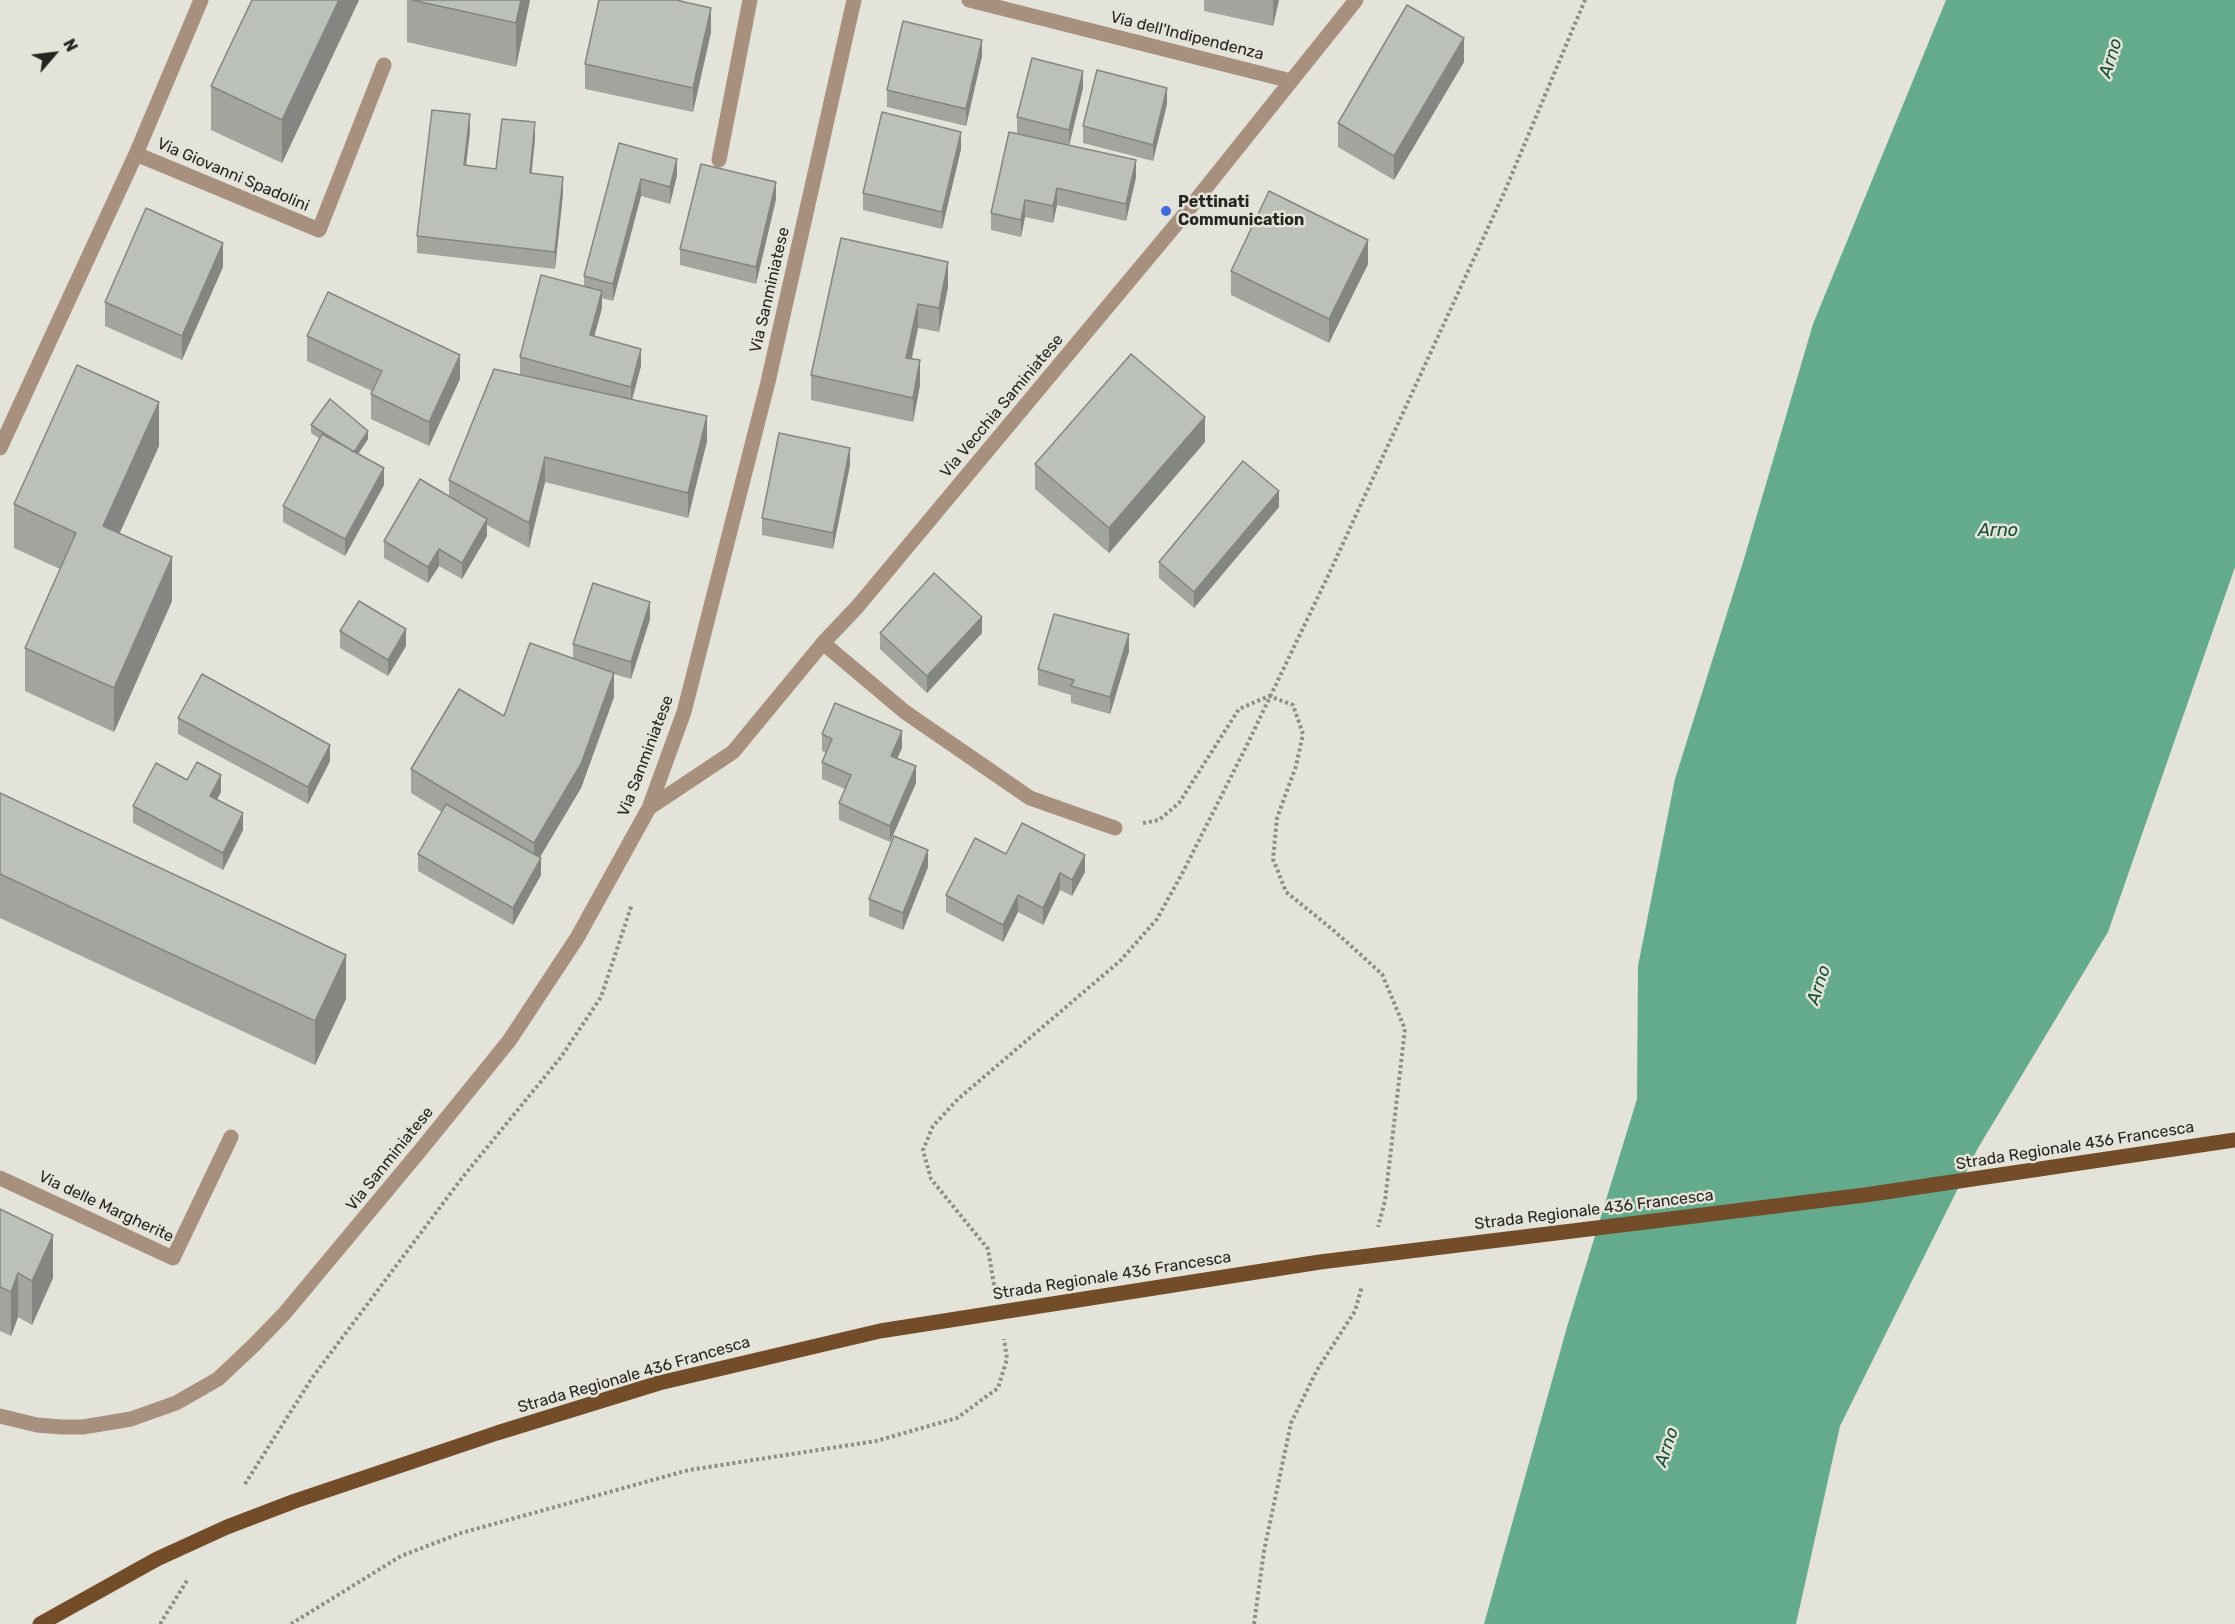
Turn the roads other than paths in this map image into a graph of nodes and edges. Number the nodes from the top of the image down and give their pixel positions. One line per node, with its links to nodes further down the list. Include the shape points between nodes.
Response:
1 (201, 0): 8 (street, Via Giovanni Spadolini)
2 (750, 0): 9 (street)
3 (854, 0): 12 (street, Via Sanminiatese, via 768,382 696,668)
4 (969, 0): 7 (street, Via dell'Indipendenza)
5 (1356, 0): 7 (street, Via Vecchia Saminiatese)
6 (384, 66): 8 (street, Via Giovanni Spadolini, via 319,230)
7 (1291, 81): 11 (street, Via Vecchia Saminiatese, via 1184,215)
8 (136, 154): 10 (street, Via Giovanni Spadolini)
9 (718, 160)
10 (0, 448)
11 (823, 644): 12 (street, Via Vecchia Saminiatese, via 733,752); 13 (street, via 904,712 1030,798)
12 (649, 807): 17 (street, Via Sanminiatese, via 577,938 508,1041 291,1306 233,1366 177,1403 142,1416 83,1427 37,1425)
13 (1114, 828)
14 (231, 1137): 16 (street, Via delle Margherite, via 173,1258)
15 (2235, 1140): 18 (main road, Strada Regionale 436 Francesca, via 1865,1195 1320,1262 880,1331 659,1383 295,1501 157,1559)
16 (0, 1178)
17 (0, 1416)
18 (40, 1624)

